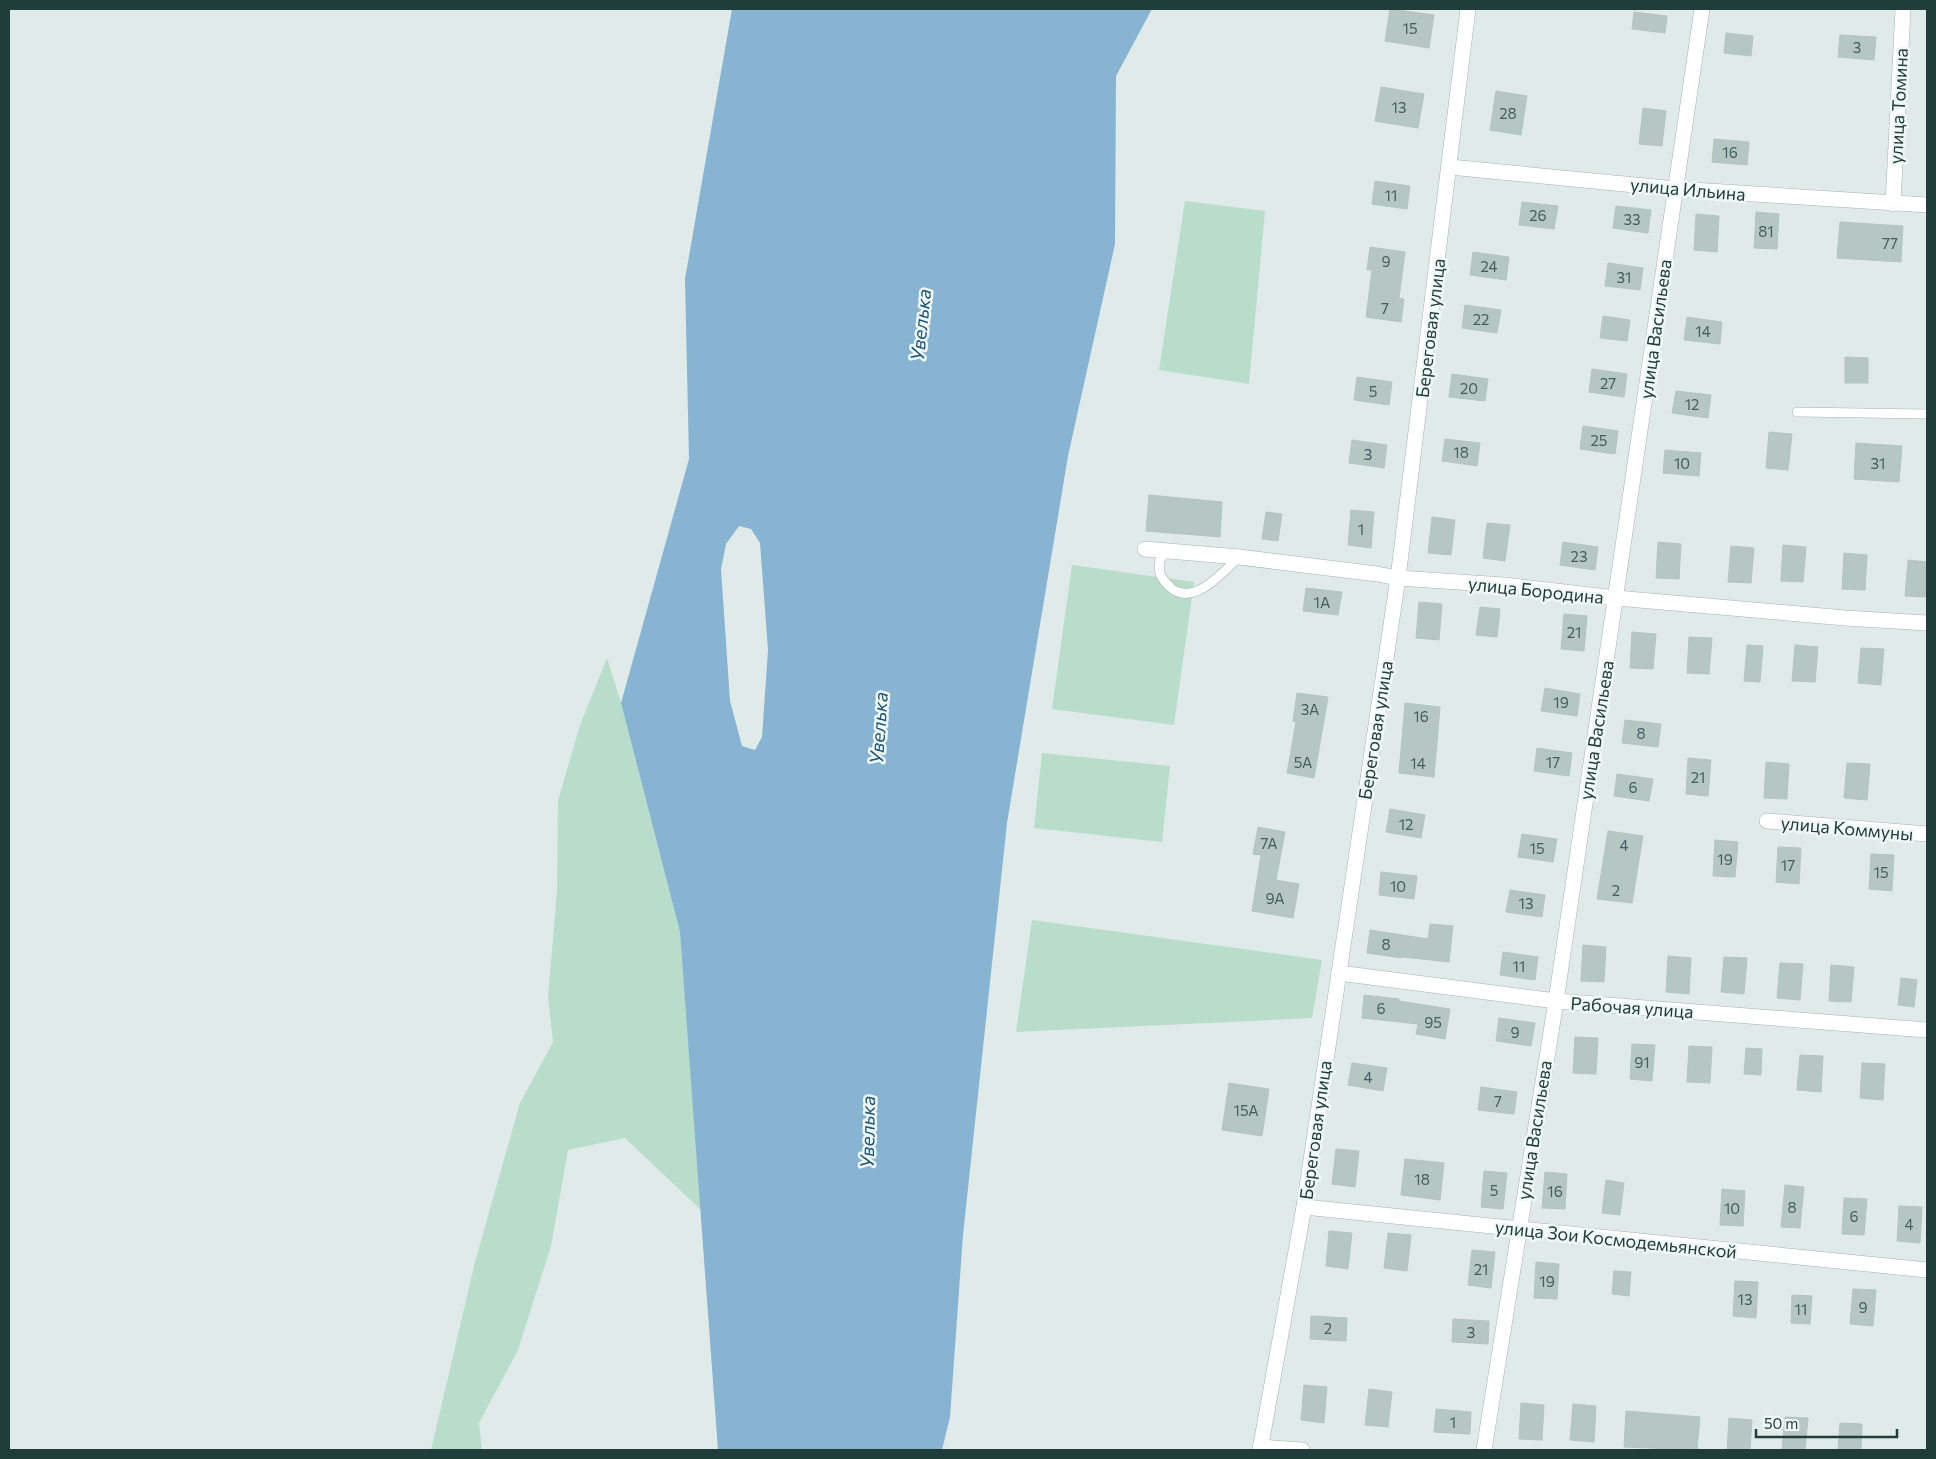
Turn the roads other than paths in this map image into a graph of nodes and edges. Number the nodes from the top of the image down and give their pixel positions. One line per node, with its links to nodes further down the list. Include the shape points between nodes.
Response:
1 (1468, 9): 4 (street, Береговая улица)
2 (1702, 9): 5 (street, улица Васильева)
3 (1903, 9): 6 (street, улица Томина)
4 (1450, 167): 5 (street, улица Ильина); 13 (street, Береговая улица)
5 (1676, 190): 6 (street, улица Ильина); 14 (street, улица Васильева)
6 (1893, 204): 7 (street, улица Ильина)
7 (1927, 205)
8 (1797, 412): 9 (lane)
9 (1927, 414)
10 (1145, 548): 11 (street, улица Бородина)
11 (1170, 550): 12 (street, улица Бородина); 12 (lane, via 1160,560 1161,579 1174,590 1188,594 1215,580)
12 (1239, 557): 13 (street, улица Бородина)
13 (1398, 578): 14 (street, улица Бородина, via 1504,585); 18 (street, Береговая улица)
14 (1616, 598): 15 (street, улица Бородина); 19 (street, улица Васильева)
15 (1927, 622)
16 (1767, 821): 17 (street, улица Коммуны)
17 (1927, 834)
18 (1338, 973): 19 (street, Рабочая улица); 21 (street, Береговая улица)
19 (1556, 1002): 20 (street, Рабочая улица); 22 (street, улица Васильева)
20 (1927, 1030)
21 (1304, 1207): 22 (street, улица Зои Космодемьянской); 24 (street, Береговая улица)
22 (1518, 1230): 23 (street, улица Зои Космодемьянской); 26 (street, улица Васильева)
23 (1927, 1270)
24 (1260, 1449): 25 (street)
25 (1302, 1450)
26 (1484, 1450)

